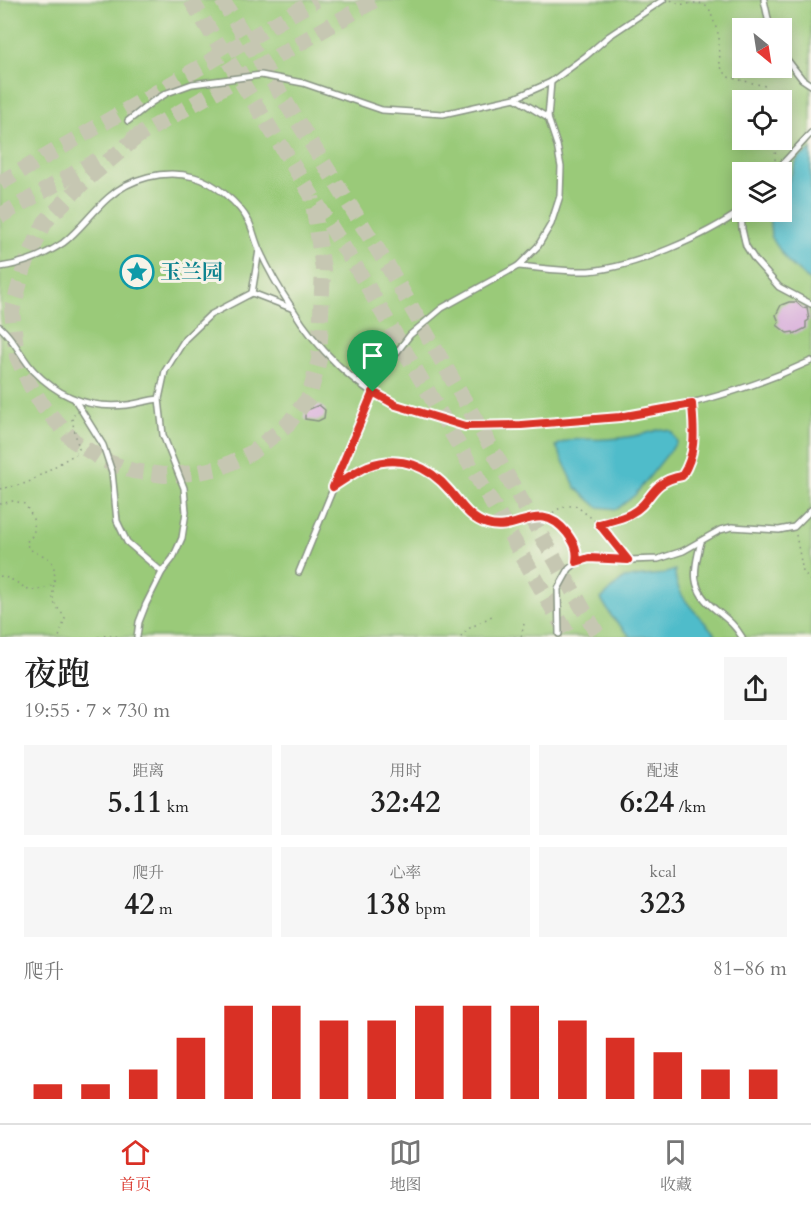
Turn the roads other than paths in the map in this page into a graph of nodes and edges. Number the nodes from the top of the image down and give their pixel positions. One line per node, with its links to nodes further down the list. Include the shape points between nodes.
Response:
1 (663, 0): 5 (lane)
2 (764, 0): 3 (lane)
3 (768, 18)
4 (792, 66): 6 (lane)
5 (551, 82): 7 (lane); 8 (lane)
6 (811, 85)
7 (515, 98): 8 (lane); 9 (lane, via 443,114 382,110 303,83 261,75 192,84 159,98)
8 (548, 118): 15 (lane, via 561,167 560,196 551,224 538,246)
9 (128, 121)
10 (811, 133): 11 (lane)
11 (784, 162)
12 (732, 216): 15 (lane, via 681,244 638,261 588,271)
13 (742, 222): 18 (lane, via 747,246 755,260 779,287)
14 (259, 250): 16 (lane, via 248,221 220,191 195,177 170,174 129,184 108,198 62,243 35,257); 17 (lane); 19 (lane)
15 (518, 266): 22 (lane, via 442,308 410,335 380,374)
16 (0, 267)
17 (252, 293): 19 (lane); 23 (lane, via 210,315 185,339 165,371)
18 (811, 304)
19 (291, 308): 22 (lane, via 330,358)
20 (0, 327): 24 (lane, via 32,370)
21 (811, 361): 22 (lane, via 773,378 692,404 620,417 521,425 465,426 396,405)
22 (373, 392): 28 (lane)
23 (159, 399): 24 (lane, via 128,405); 27 (lane, via 163,435 184,488 186,512 182,538)
24 (77, 403): 27 (lane, via 103,445 112,472 117,521 127,542)
25 (811, 510): 26 (lane, via 794,527 732,527)
26 (701, 542): 29 (lane, via 657,559 589,558 576,562 558,589); 31 (lane, via 695,564 697,587)
27 (162, 572): 30 (lane, via 142,613)
28 (299, 572)
29 (559, 634)
30 (137, 637)
31 (742, 637)

